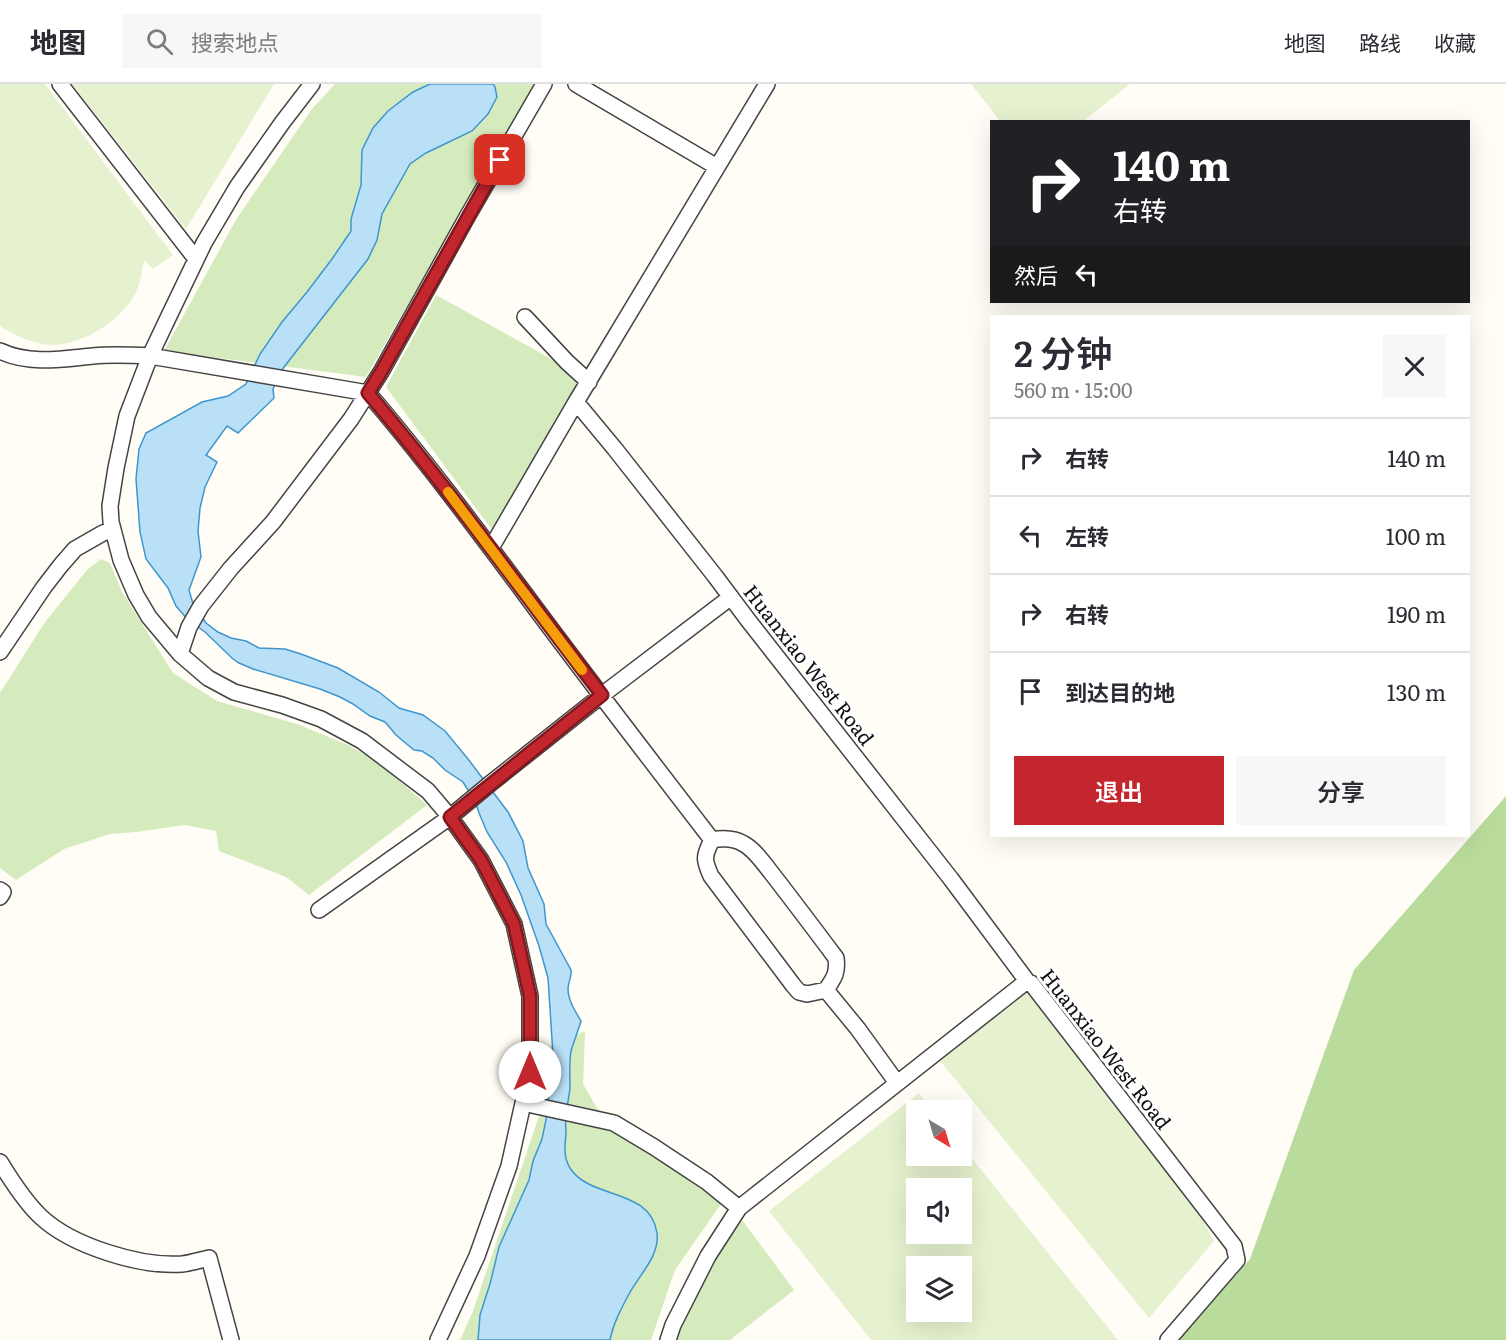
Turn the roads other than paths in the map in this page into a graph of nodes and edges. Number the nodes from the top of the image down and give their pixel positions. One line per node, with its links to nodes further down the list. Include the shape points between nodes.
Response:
1 (60, 84): 7 (street)
2 (312, 84): 7 (street, via 237,187)
3 (544, 84): 12 (street)
4 (576, 84): 6 (street)
5 (767, 84): 6 (street)
6 (717, 167): 11 (street)
7 (196, 259): 10 (street)
8 (525, 317): 11 (street)
9 (0, 351): 10 (street, via 43,361)
10 (150, 356): 12 (street); 14 (street, via 128,416 116,468 110,506)
11 (589, 382): 13 (street)
12 (368, 393): 15 (street); 18 (street, via 273,522 201,606)
13 (576, 402): 15 (street); 16 (street, Huanxiao West Road)
14 (113, 529): 17 (street, via 75,549 61,564); 18 (street, via 136,595)
15 (491, 548): 19 (street)
16 (731, 597): 19 (street); 25 (street, Huanxiao West Road)
17 (0, 652)
18 (180, 654): 20 (street, via 208,678 234,692 321,719 362,741 428,791)
19 (602, 695): 20 (street); 21 (street)
20 (450, 817): 24 (street); 28 (street, via 481,860 514,924 530,996 530,1072)
21 (712, 840): 26 (street, via 705,861 711,876 799,992); 26 (street, via 724,838 745,844 796,905 836,958 837,968)
22 (0, 890): 23 (street)
23 (0, 897)
24 (319, 910)
25 (1027, 981): 27 (street); 34 (street, Huanxiao West Road, via 1234,1246 1236,1260)
26 (826, 990): 27 (street)
27 (897, 1083): 30 (street)
28 (523, 1103): 30 (street, via 614,1123 707,1182); 32 (street, via 509,1166 477,1256)
29 (0, 1162): 31 (street, via 41,1217 64,1234 94,1248 155,1263 183,1264 209,1258)
30 (739, 1208): 33 (street, via 708,1256)
31 (231, 1340)
32 (438, 1340)
33 (668, 1340)
34 (1168, 1340)

